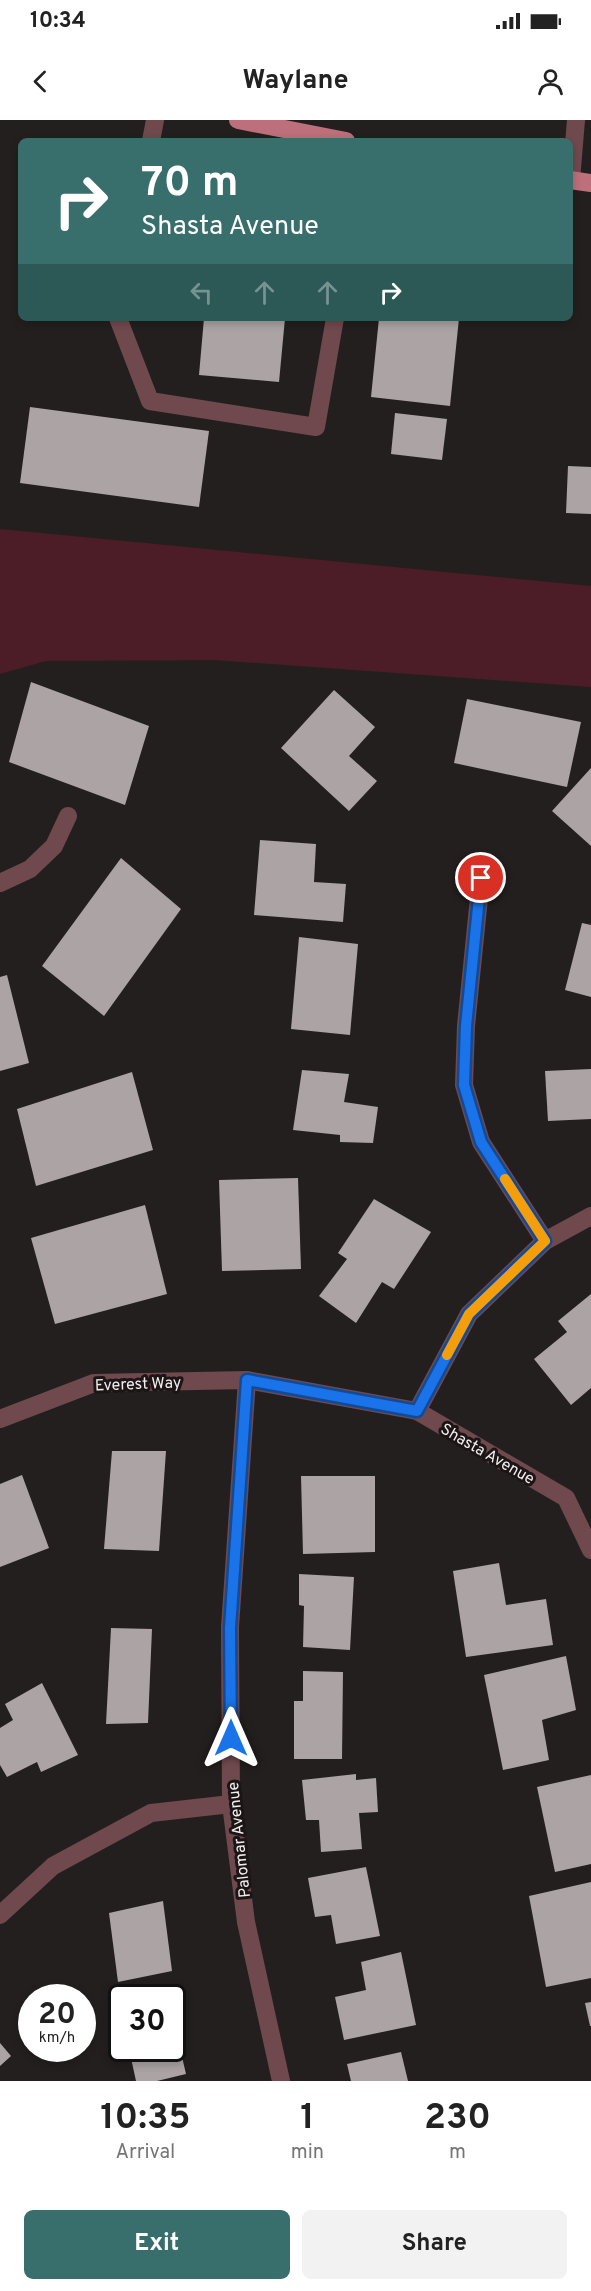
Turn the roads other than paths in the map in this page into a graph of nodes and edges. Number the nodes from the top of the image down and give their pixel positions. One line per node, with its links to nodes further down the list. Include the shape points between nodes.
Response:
1 (155, 120): 4 (street)
2 (238, 120): 5 (main road)
3 (576, 120): 6 (street)
4 (152, 138)
5 (331, 138)
6 (573, 150)
7 (573, 180): 8 (main road)
8 (591, 183)
9 (119, 321): 10 (street, via 150,401 315,427)
10 (334, 321)
11 (68, 816): 13 (street, via 54,846 30,869)
12 (481, 878): 15 (street, via 464,1085 481,1142)
13 (0, 883)
14 (591, 1216): 15 (street)
15 (545, 1241): 17 (street, via 469,1314)
16 (247, 1380): 17 (street, Shasta Avenue); 18 (street, Everest Way, via 94,1383); 20 (street, Palomar Avenue, via 230,1628)
17 (417, 1411): 19 (street, Shasta Avenue, via 566,1498)
18 (0, 1419)
19 (591, 1550)
20 (231, 1804): 21 (street, via 151,1813 52,1866); 22 (street, Palomar Avenue, via 246,1922)
21 (0, 1915)
22 (281, 2081)

